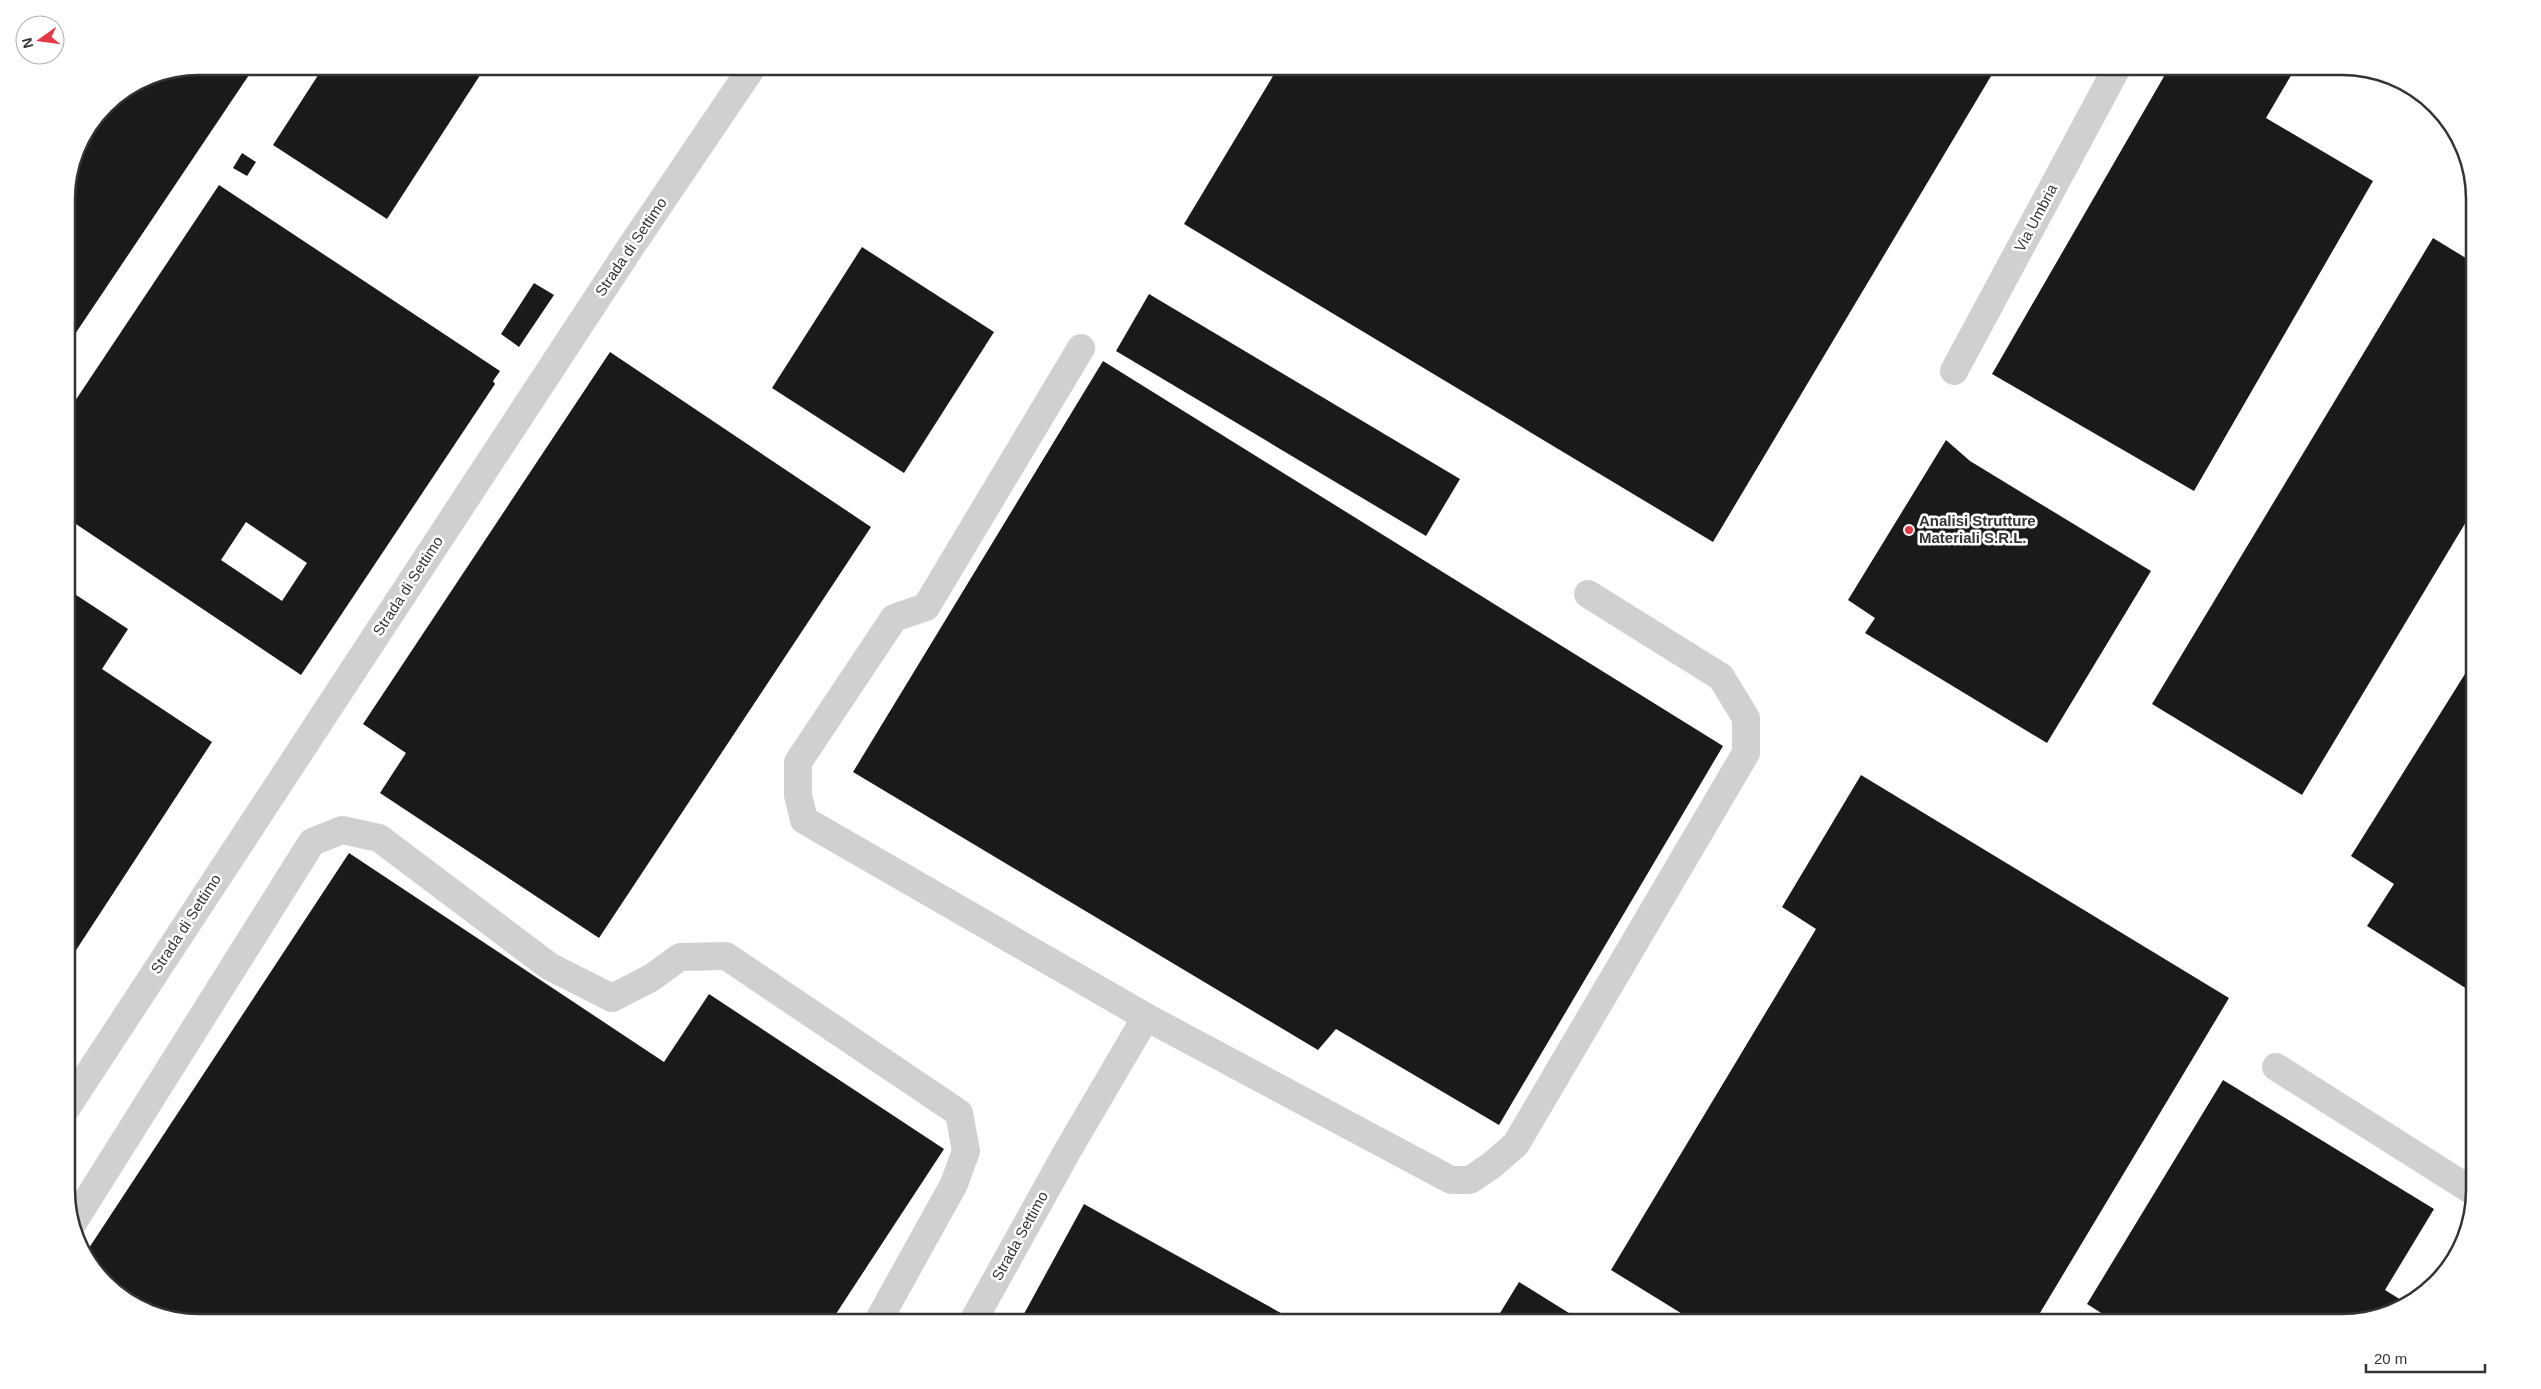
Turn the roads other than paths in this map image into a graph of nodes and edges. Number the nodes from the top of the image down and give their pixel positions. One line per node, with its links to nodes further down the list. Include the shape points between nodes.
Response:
1 (747, 75): 8 (street, Strada di Settimo)
2 (2113, 75): 4 (street, Via Umbria)
3 (1081, 348): 6 (street, via 926,607 894,618 798,762 798,795 804,820)
4 (1954, 371)
5 (1588, 594): 6 (street, via 1721,677 1746,718 1746,753 1516,1144 1470,1180 1451,1180)
6 (1146, 1017): 12 (street, Strada Settimo)
7 (2276, 1067): 9 (street)
8 (75, 1093)
9 (2466, 1187)
10 (77, 1215): 11 (street, via 312,842 342,830 379,838 549,966 612,998 651,978 680,957 726,956 959,1112 966,1151 954,1184)
11 (882, 1314)
12 (977, 1314)

